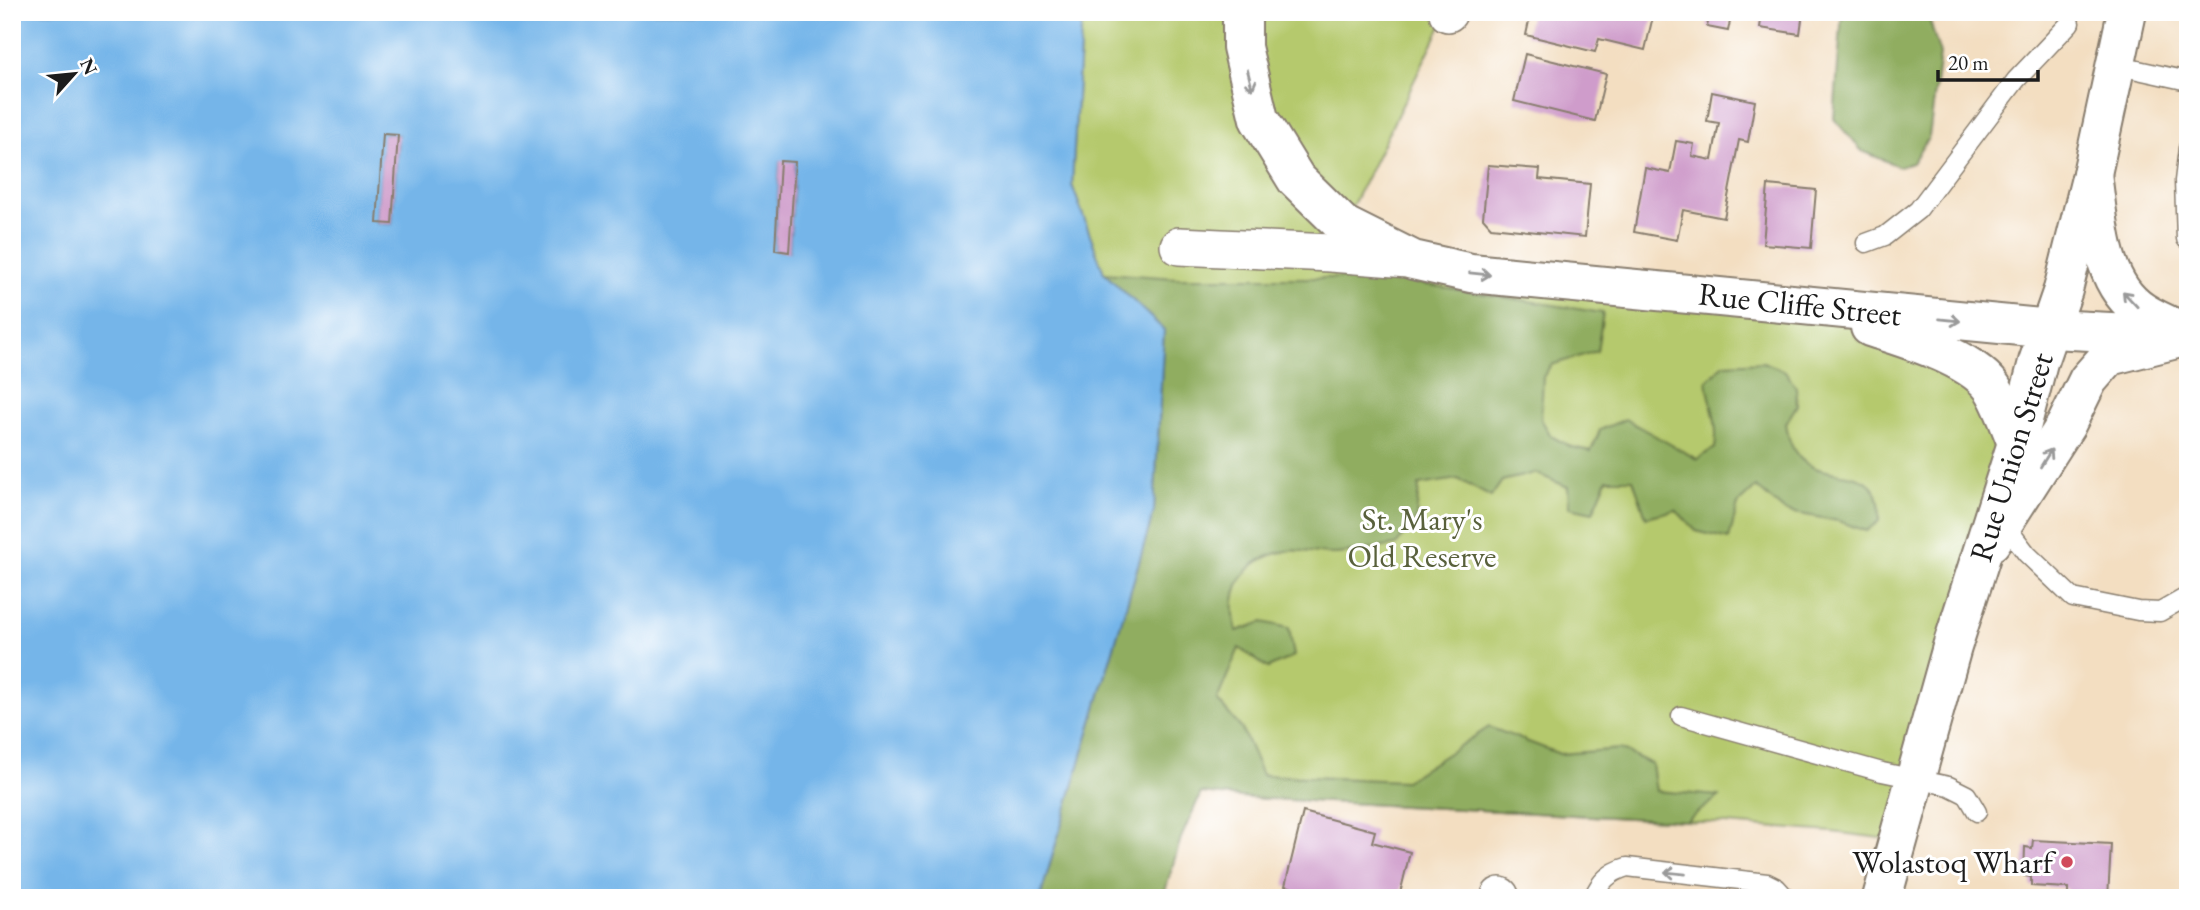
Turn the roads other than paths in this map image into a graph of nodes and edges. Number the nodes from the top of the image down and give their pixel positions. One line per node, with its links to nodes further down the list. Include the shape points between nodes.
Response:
1 (1242, 12): 11 (main road, Rue Cliffe Street, one-way to 11, via 1242,47 1259,118 1296,179 1343,225)
2 (2127, 12): 4 (main road, Rue Union Street)
3 (2070, 23): 9 (lane, via 2016,80 1918,210 1885,236)
4 (2115, 65): 5 (lane); 7 (main road, Rue Union Street)
5 (2188, 81)
6 (2188, 148): 8 (lane, via 2183,181)
7 (2092, 174): 13 (main road, Rue Union Street); 14 (main road, one-way to 7, via 2141,312 2118,286 2104,256)
8 (2186, 239)
9 (1867, 243)
10 (1179, 246): 11 (street)
11 (1413, 260): 12 (main road, Rue Cliffe Street, one-way to 12, via 1471,273)
12 (1805, 304): 13 (main road, Rue Cliffe Street, one-way to 13); 15 (main road, via 1938,350 1980,374 1994,390)
13 (2051, 329): 14 (main road, Rue Cliffe Street); 15 (main road, Rue Union Street)
14 (2188, 335): 16 (main road, one-way to 14, via 2066,425 2088,380 2109,356)
15 (2017, 443): 17 (main road, Rue Union Street)
16 (2004, 524): 17 (main road); 18 (lane, via 2027,554 2073,598 2160,612)
17 (1982, 556): 20 (main road, Rue Union Street)
18 (2188, 596)
19 (1681, 716): 20 (lane)
20 (1915, 779): 21 (lane, via 1967,795); 24 (main road, Rue Union Street)
21 (1977, 812)
22 (1593, 898): 23 (lane, one-way to 22, via 1767,883 1627,867 1608,876)
23 (1786, 898)
24 (1882, 898)

